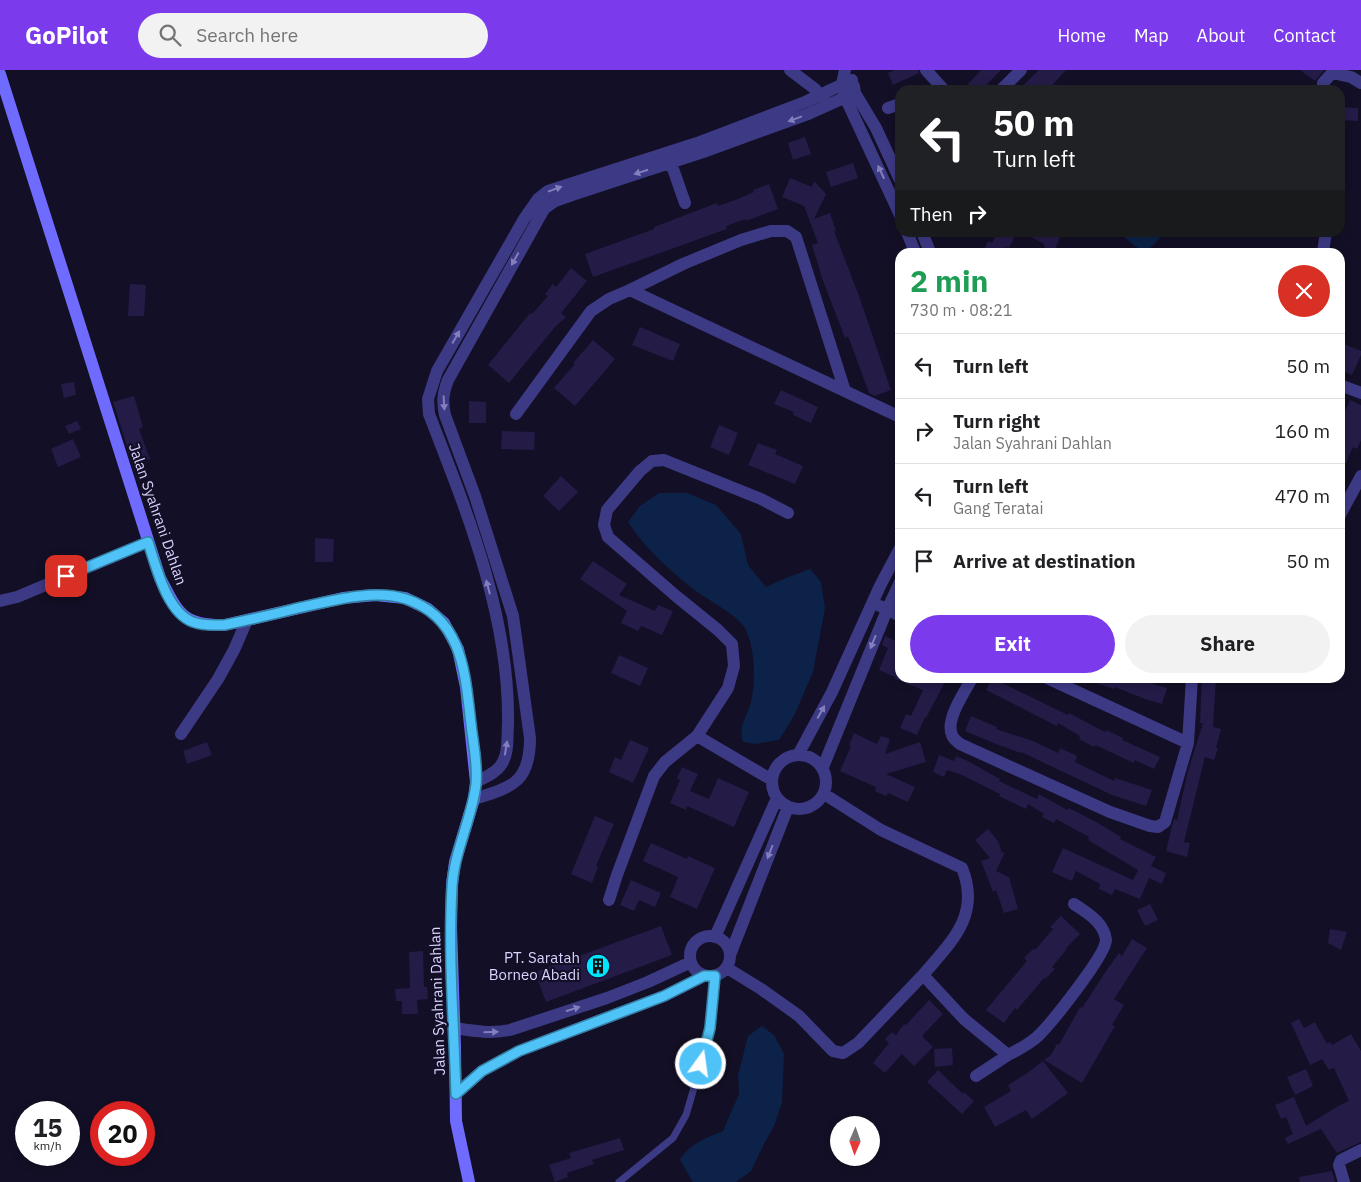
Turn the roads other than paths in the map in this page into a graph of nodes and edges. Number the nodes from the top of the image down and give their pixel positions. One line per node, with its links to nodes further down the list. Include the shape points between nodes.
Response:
1 (790, 70): 11 (street)
2 (926, 70): 8 (street)
3 (1021, 70): 9 (street)
4 (1330, 72): 7 (street); 10 (street)
5 (0, 74): 26 (street, Jalan Syahrani Dahlan)
6 (848, 82): 11 (street); 12 (street); 14 (street, via 876,128); 15 (street, one-way to 6)
7 (1361, 83)
8 (938, 85)
9 (1006, 85)
10 (1323, 85)
11 (820, 94): 12 (street); 40 (street, one-way to 11, via 497,619 472,529 429,414 428,399 436,371 524,219 548,191 698,143)
12 (828, 105): 13 (street, one-way to 13)
13 (670, 162): 16 (street); 39 (street, one-way to 39, via 572,194 544,209 443,393 445,415 513,616)
14 (895, 169)
15 (895, 202)
16 (685, 203)
17 (630, 290): 19 (street); 19 (street, via 741,240 770,231 787,231 796,237); 21 (street, via 592,311)
18 (1345, 386): 20 (street)
19 (845, 391): 22 (street)
20 (1361, 393)
21 (516, 414)
22 (895, 415)
23 (1361, 476): 24 (street)
24 (1345, 506)
25 (788, 514): 42 (street, via 761,499 664,460 652,461 640,471 606,510 604,525 608,537 732,644 734,666 728,688)
26 (148, 542): 31 (street, via 17,597); 35 (street, Jalan Syahrani Dahlan, via 160,578 176,610 191,622 224,625)
27 (895, 558): 28 (street)
28 (880, 586): 29 (street); 32 (street)
29 (895, 590)
30 (895, 596): 33 (street)
31 (0, 601)
32 (874, 602): 33 (street); 44 (street, one-way to 32)
33 (887, 610): 34 (street); 45 (street, one-way to 45)
34 (895, 614)
35 (247, 620): 41 (street, via 218,679); 47 (street, Jalan Syahrani Dahlan, via 343,598 375,595 405,598 428,609 444,623 458,649 466,686)
36 (969, 683): 43 (street, via 950,726 952,737 960,744 1110,812 1150,826 1158,827 1165,822)
37 (1058, 683): 43 (street)
38 (1192, 683): 43 (street)
39 (527, 720): 40 (street); 50 (street, via 530,756 519,779 510,786)
40 (508, 722): 47 (street, one-way to 40, via 502,765 507,749)
41 (181, 734)
42 (697, 736): 46 (street); 52 (street, via 665,762 654,776)
43 (1188, 743)
44 (798, 755): 45 (street, via 812,758); 46 (street, via 779,764)
45 (822, 767): 48 (street, via 827,780)
46 (772, 780): 49 (street)
47 (476, 782): 50 (street, Jalan Syahrani Dahlan)
48 (824, 794): 51 (street, via 808,807); 57 (street, via 881,830 962,868 967,879 968,912 954,938)
49 (777, 798): 51 (street); 54 (street)
50 (474, 799): 59 (street, Jalan Syahrani Dahlan, via 455,862 452,884 450,927)
51 (788, 807): 56 (street, one-way to 56)
52 (609, 900)
53 (1074, 904): 62 (street, via 1100,924 1106,944 1088,974 1054,1018 1038,1036)
54 (715, 937): 55 (street, via 707,937 695,944); 56 (street, via 725,943)
55 (691, 962): 58 (street, via 696,970); 60 (street, one-way to 55, via 607,998)
56 (728, 962): 57 (street, via 799,1016 833,1051 843,1052 858,1043); 58 (street, via 720,974)
57 (924, 975): 62 (street, via 964,1019)
58 (709, 976): 61 (street); 67 (lane, via 706,1046 686,1115 673,1138)
59 (454, 1028): 60 (street, one-way to 60, via 484,1033); 64 (street, Jalan Syahrani Dahlan)
60 (510, 1030): 61 (street)
61 (519, 1051): 64 (street, via 482,1071)
62 (1008, 1055): 63 (street)
63 (976, 1076)
64 (456, 1094): 66 (street, Jalan Syahrani Dahlan, via 456,1121)
65 (1361, 1150): 68 (street, via 1341,1160 1339,1165)
66 (469, 1182)
67 (619, 1182)
68 (1344, 1182)

